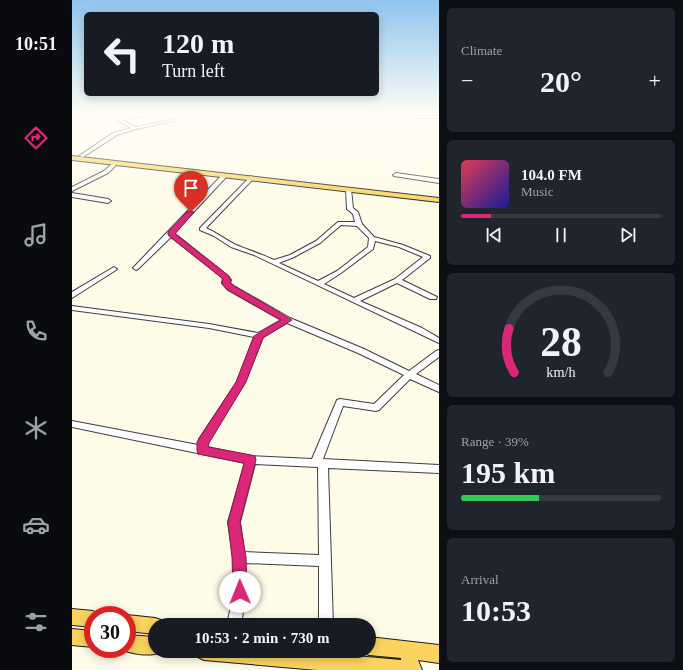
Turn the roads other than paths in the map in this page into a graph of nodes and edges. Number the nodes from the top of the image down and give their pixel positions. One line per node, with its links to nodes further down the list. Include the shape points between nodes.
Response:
1 (95, 146): 3 (street)
2 (72, 156): 3 (main road); 4 (main road)
3 (80, 156): 12 (main road)
4 (116, 163): 5 (main road); 9 (street, via 106,172)
5 (225, 175): 7 (main road); 16 (street)
6 (396, 175): 8 (street)
7 (251, 178): 10 (main road); 18 (street, via 202,229 233,246)
8 (439, 181)
9 (72, 189)
10 (349, 190): 13 (main road); 15 (street, via 350,209 356,213)
11 (72, 195): 14 (street)
12 (439, 197)
13 (439, 200)
14 (108, 201)
15 (359, 224): 17 (street); 18 (street, via 340,223 318,242)
16 (171, 234): 19 (street); 27 (street, via 226,277 226,284 231,288)
17 (372, 238): 21 (street, via 428,257); 22 (street, via 371,248)
18 (274, 262): 22 (street)
19 (136, 268)
20 (114, 269): 23 (street)
21 (396, 280): 24 (street); 25 (street)
22 (318, 284): 25 (street)
23 (72, 296)
24 (433, 297)
25 (354, 301): 29 (street)
26 (72, 308): 28 (street, via 209,326)
27 (287, 320): 28 (street); 31 (street)
28 (259, 336): 34 (street, via 241,382)
29 (439, 341)
30 (439, 353): 31 (street)
31 (410, 375): 32 (street); 36 (street, via 376,408 340,402)
32 (439, 389)
33 (72, 424): 34 (street, via 182,447)
34 (203, 446): 35 (street)
35 (251, 460): 36 (street); 38 (street, via 234,522)
36 (319, 463): 37 (street); 39 (street)
37 (439, 469)
38 (239, 557): 39 (street); 42 (street, via 240,592)
39 (325, 561): 43 (street)
40 (72, 617): 41 (main road)
41 (84, 618)
42 (235, 618)
43 (326, 618)
44 (136, 624): 45 (main road)
45 (148, 625)
46 (72, 637): 47 (main road)
47 (84, 638)
48 (136, 644): 49 (main road)
49 (148, 645)
50 (376, 647): 51 (main road)
51 (409, 651): 52 (main road); 55 (main road)
52 (439, 654)
53 (277, 658): 54 (main road)
54 (381, 668): 55 (main road)
55 (412, 670)

